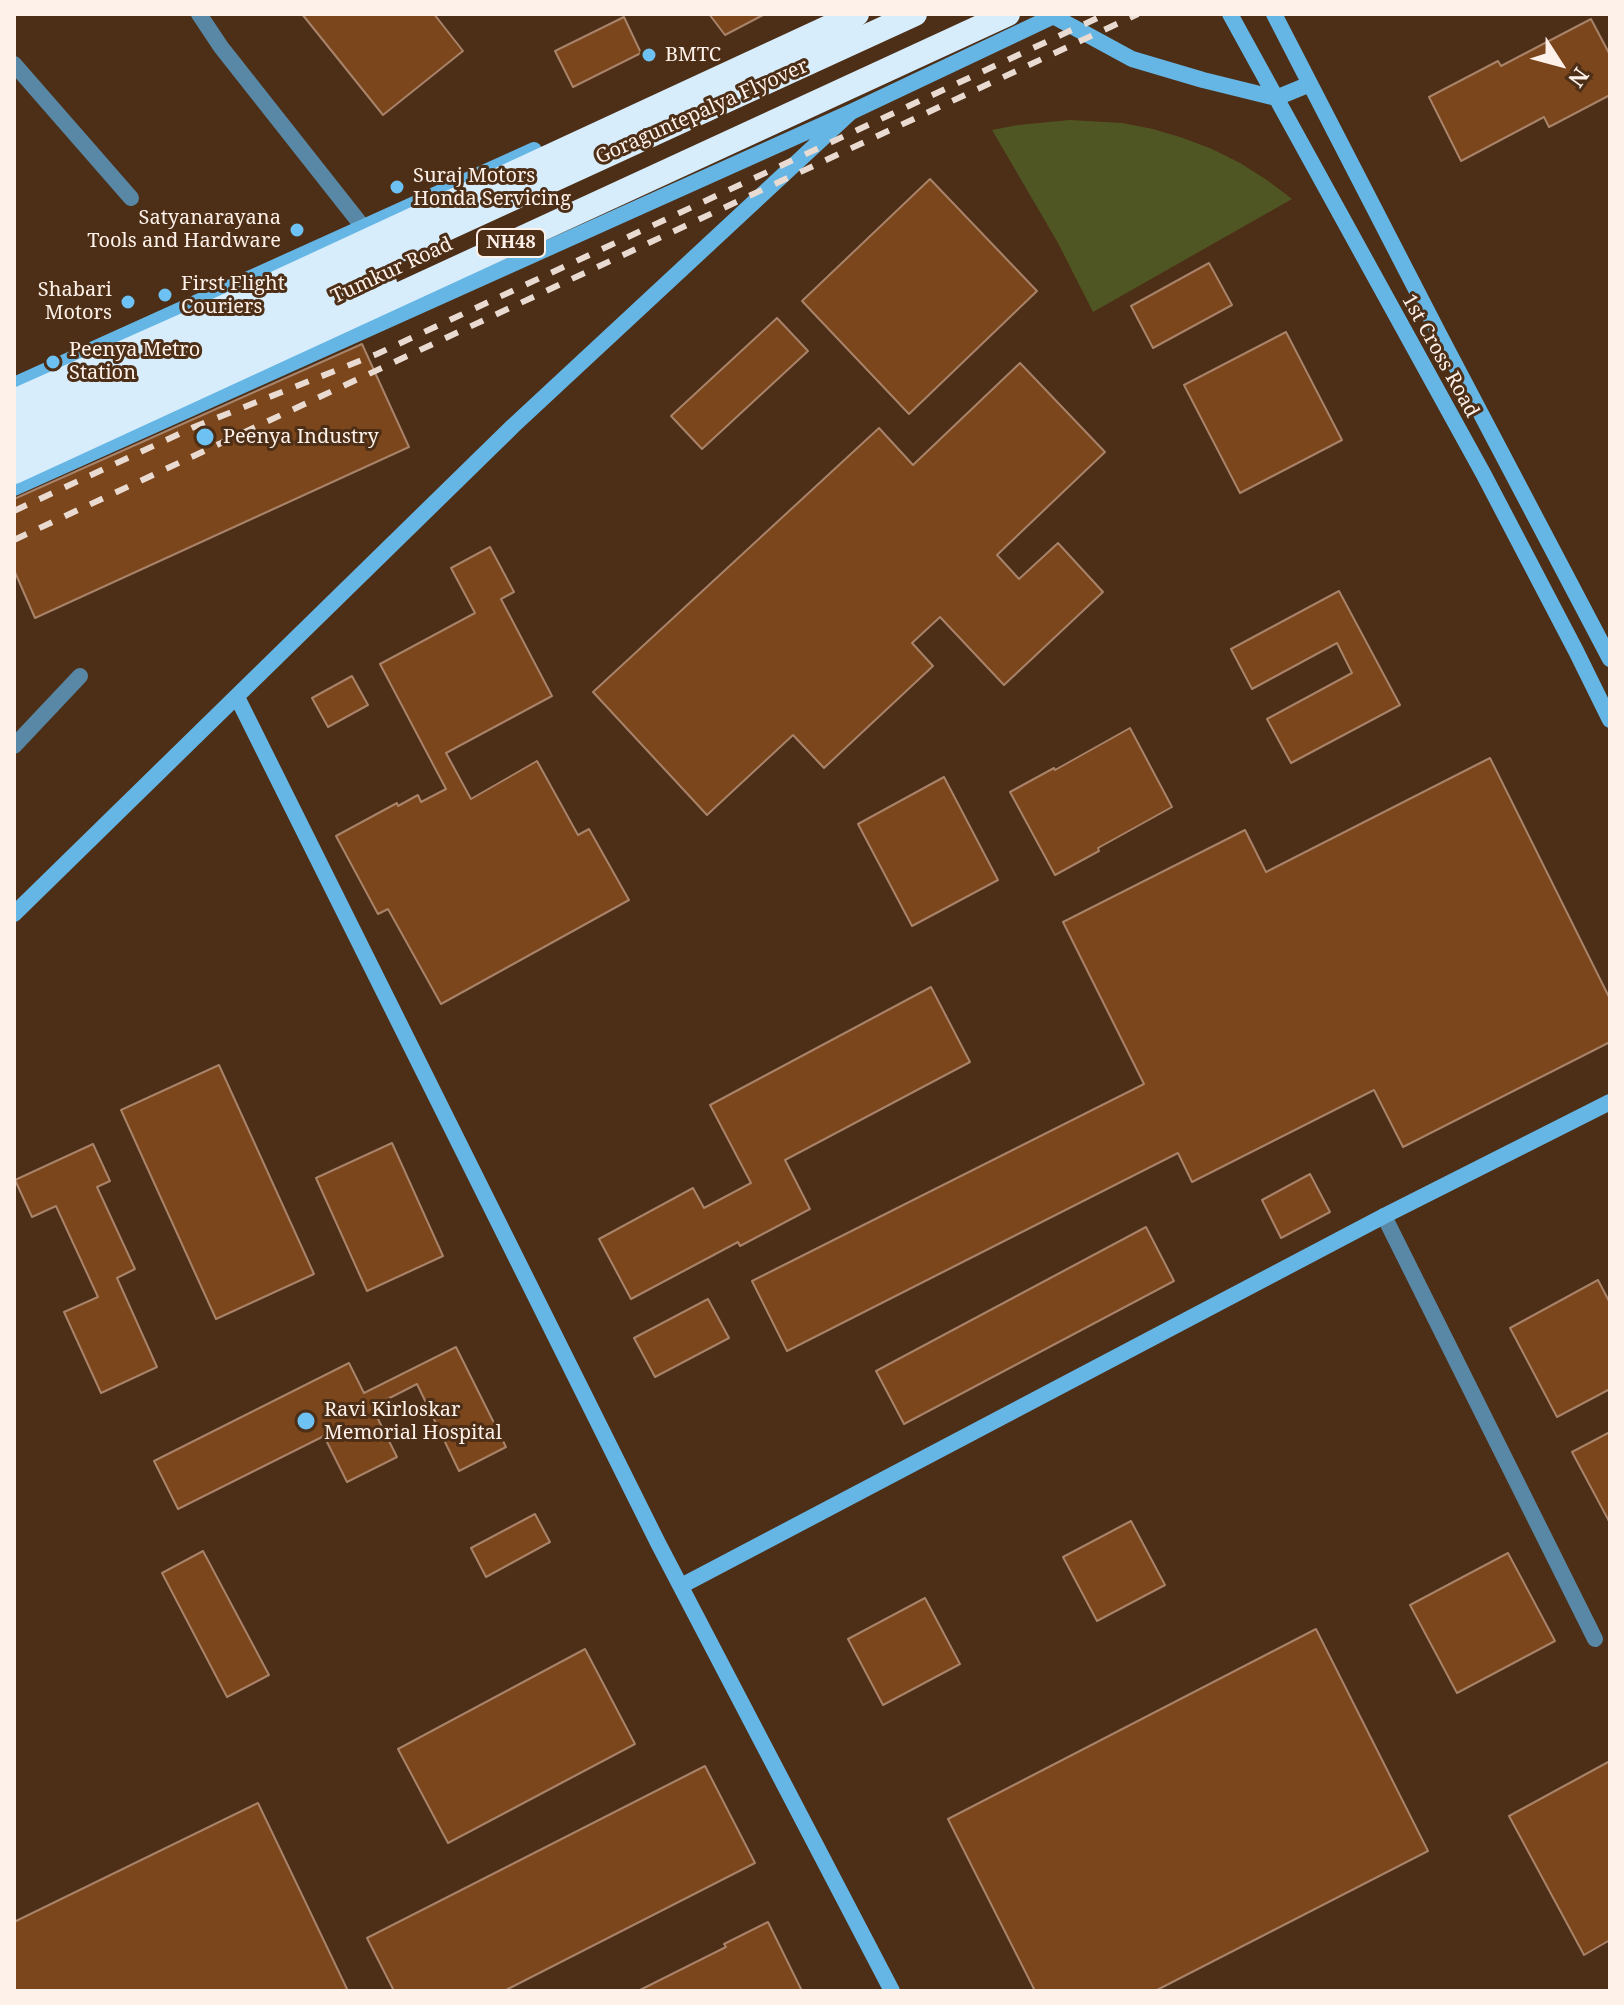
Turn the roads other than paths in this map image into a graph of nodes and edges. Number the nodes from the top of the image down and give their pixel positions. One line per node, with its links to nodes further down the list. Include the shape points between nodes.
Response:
1 (199, 14): 15 (street)
2 (829, 14): 15 (street)
3 (857, 14): 17 (highway, Tumkur Road)
4 (915, 14): 18 (highway, Goraguntepalya Flyover)
5 (973, 14): 19 (highway, Goraguntepalya Flyover)
6 (1008, 14): 20 (highway, Tumkur Road / NH48)
7 (1230, 14): 12 (street, 1st Cross Road)
8 (1274, 14): 11 (street, 1st Cross Road)
9 (1056, 15): 12 (street, via 1132,59); 13 (street)
10 (14, 64): 14 (street)
11 (1310, 84): 12 (street); 22 (street, 1st Cross Road)
12 (1276, 98): 25 (street, 1st Cross Road, via 1484,475)
13 (851, 112): 21 (street); 24 (street, via 513,426)
14 (131, 198)
15 (363, 227): 16 (street)
16 (14, 385)
17 (14, 401)
18 (14, 427)
19 (14, 452)
20 (14, 472)
21 (14, 488)
22 (1610, 659)
23 (80, 676): 26 (street)
24 (237, 697): 27 (street); 30 (street)
25 (1610, 720)
26 (14, 746)
27 (16, 908)
28 (1610, 1102): 29 (street)
29 (1384, 1216): 30 (street); 31 (street)
30 (681, 1586): 32 (street)
31 (1595, 1639)
32 (892, 1991)

